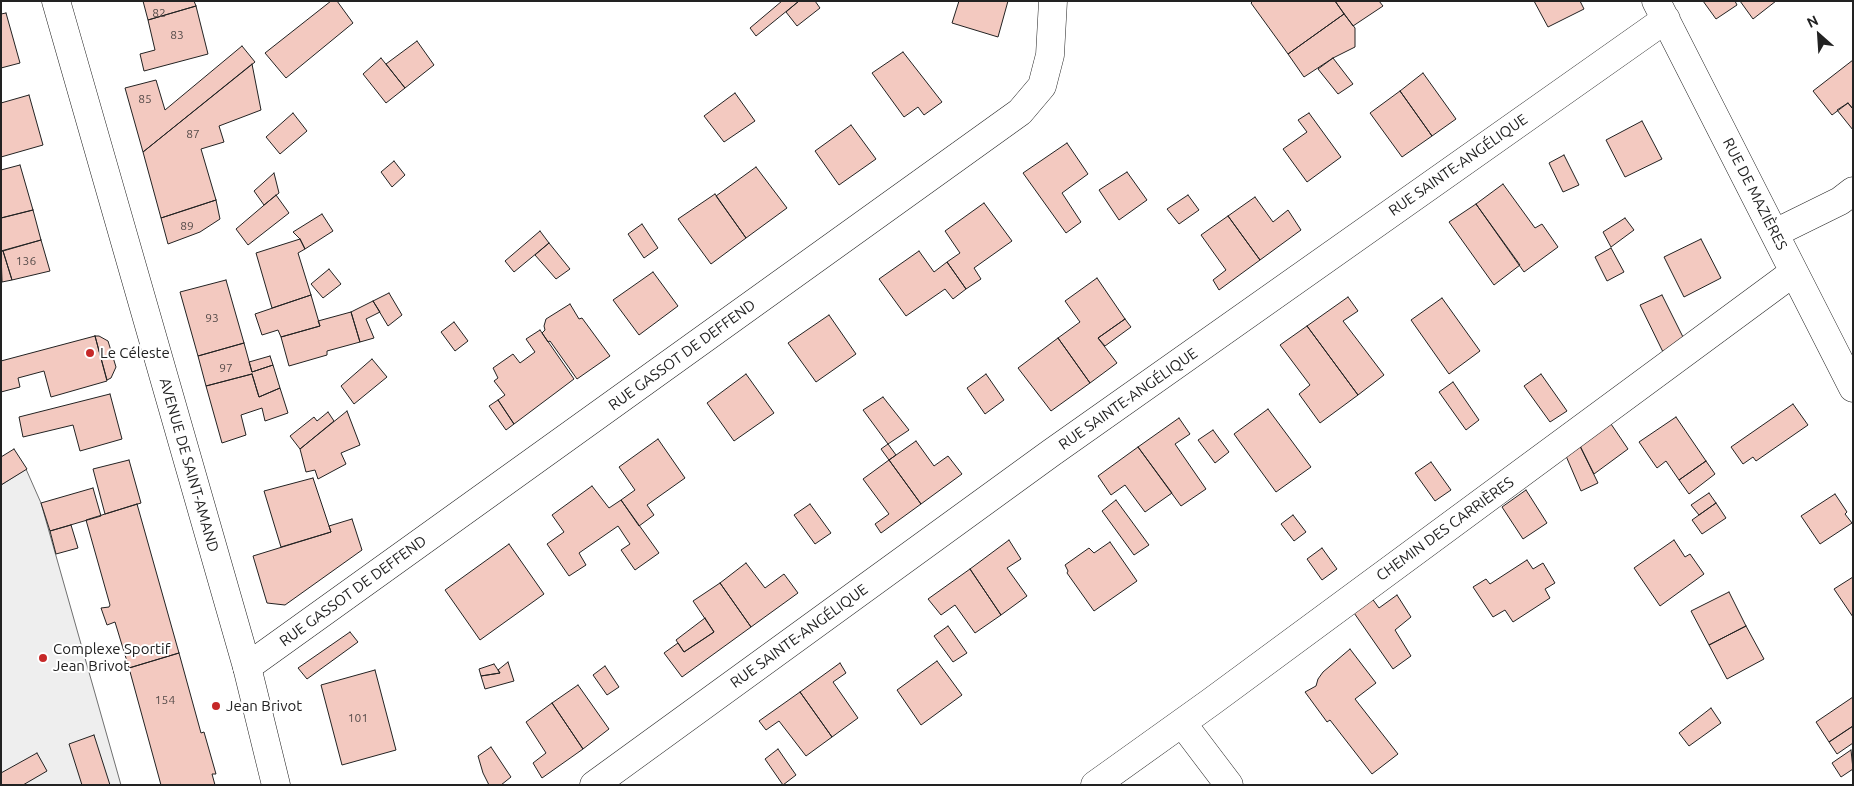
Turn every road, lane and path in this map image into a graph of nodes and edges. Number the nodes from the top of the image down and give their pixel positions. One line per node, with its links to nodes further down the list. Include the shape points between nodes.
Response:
1 (56, 1): 8 (street, AVENUE DE SAINT-AMAND)
2 (1053, 1): 8 (street, RUE GASSOT DE DEFFEND, via 1050,55 1042,86 1020,112)
3 (1661, 10): 5 (street, RUE DE MAZIÈRES); 11 (street, RUE SAINTE-ANGÉLIQUE)
4 (1853, 191): 5 (street, via 1840,201)
5 (1775, 233): 6 (street, RUE DE MAZIÈRES)
6 (1794, 272): 7 (street, RUE DE MAZIÈRES); 9 (street, CHEMIN DES CARRIÈRES)
7 (1853, 388)
8 (246, 667): 10 (street, AVENUE DE SAINT-AMAND)
9 (1182, 723): 12 (street, CHEMIN DES CARRIÈRES); 13 (street)
10 (276, 785)
11 (594, 785)
12 (1095, 785)
13 (1229, 785)

